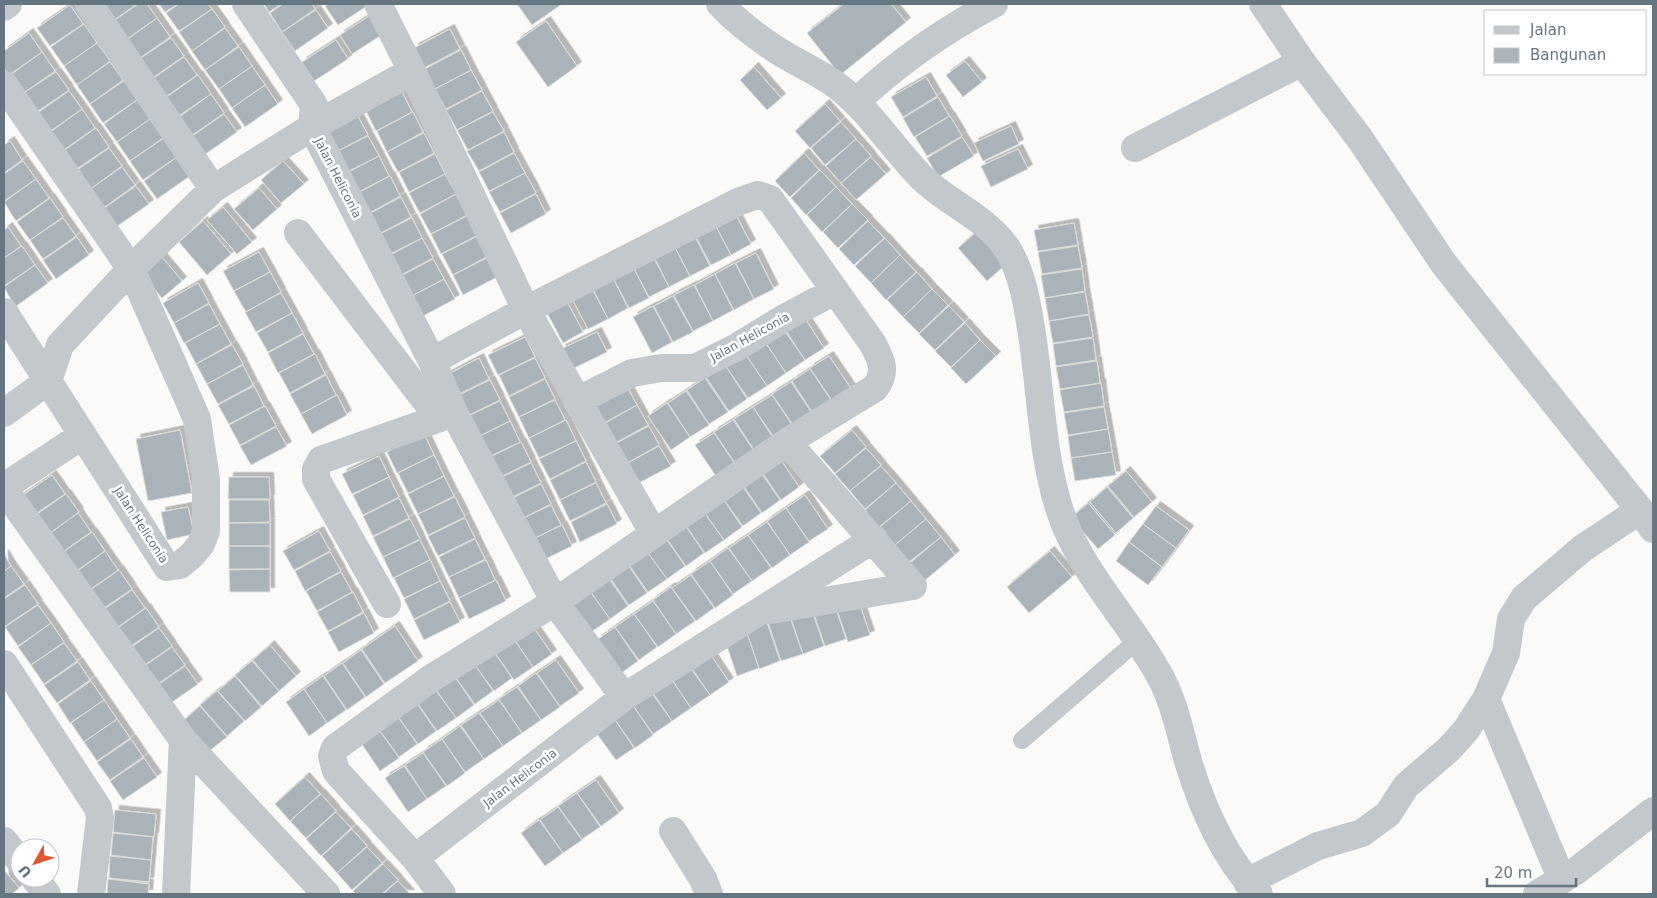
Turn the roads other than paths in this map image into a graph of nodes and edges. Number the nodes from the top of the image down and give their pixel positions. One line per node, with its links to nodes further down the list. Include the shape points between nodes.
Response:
1 (8, 4): 8 (street)
2 (89, 4): 15 (street)
3 (246, 4): 13 (street, Jalan Heliconia, via 314,106)
4 (378, 4): 10 (street)
5 (720, 4): 12 (street, via 776,50 811,68)
6 (994, 4): 12 (street, via 934,41)
7 (1264, 4): 9 (street)
8 (4, 7)
9 (1302, 62): 14 (street); 29 (street, via 1360,138 1444,264)
10 (412, 71): 13 (street, Jalan Heliconia); 19 (street)
11 (4, 85): 17 (street, Jalan Heliconia)
12 (856, 102): 35 (street, via 922,178 992,231 1008,250 1027,303 1050,464 1060,510 1076,549)
13 (312, 127): 15 (street, Jalan Heliconia); 21 (street, Jalan Heliconia)
14 (1135, 148)
15 (213, 189): 17 (street, Jalan Heliconia)
16 (298, 233): 25 (street)
17 (131, 270): 22 (street, Jalan Heliconia, via 60,345); 26 (street, Jalan Heliconia, via 196,419 206,479 206,531 201,544 180,565 167,567)
18 (835, 291): 19 (street, via 770,199 758,195 740,201); 23 (street, Jalan Heliconia, via 695,368 661,368 632,373); 27 (street, via 880,356 884,368 882,379 875,388)
19 (526, 310): 21 (street); 23 (street)
20 (4, 312): 22 (street, Jalan Heliconia)
21 (432, 361): 25 (street, Jalan Heliconia)
22 (48, 381): 24 (street); 26 (street, Jalan Heliconia)
23 (578, 401): 30 (street)
24 (4, 413)
25 (446, 415): 32 (street, Jalan Heliconia); 33 (street, via 321,460 316,469 316,479)
26 (83, 435): 28 (street)
27 (787, 442): 30 (street); 31 (street, Jalan Heliconia)
28 (4, 488): 39 (street)
29 (1647, 519): 38 (street, via 1583,548 1524,598 1512,620 1506,653)
30 (654, 534): 32 (street)
31 (874, 539): 34 (street, Jalan Heliconia); 34 (street, Jalan Heliconia, via 893,566 913,586)
32 (555, 602): 37 (street, Jalan Heliconia); 43 (street, via 430,679 335,748 332,756 336,771)
33 (387, 604)
34 (760, 612): 37 (street, Jalan Heliconia)
35 (1138, 640): 40 (lane); 45 (street, via 1175,709 1189,762 1211,820)
36 (4, 664): 46 (street, via 98,808 100,818)
37 (624, 697): 43 (street, Jalan Heliconia)
38 (1486, 699): 44 (street); 45 (street, via 1466,730 1406,786 1388,814 1362,833 1318,846)
39 (183, 740): 47 (street); 48 (street)
40 (1022, 740)
41 (1653, 811): 44 (street)
42 (673, 831): 50 (street)
43 (415, 858): 49 (street)
44 (1562, 880): 51 (street)
45 (1253, 888)
46 (91, 894)
47 (176, 894)
48 (326, 894)
49 (442, 894)
50 (709, 894)
51 (1538, 894)

